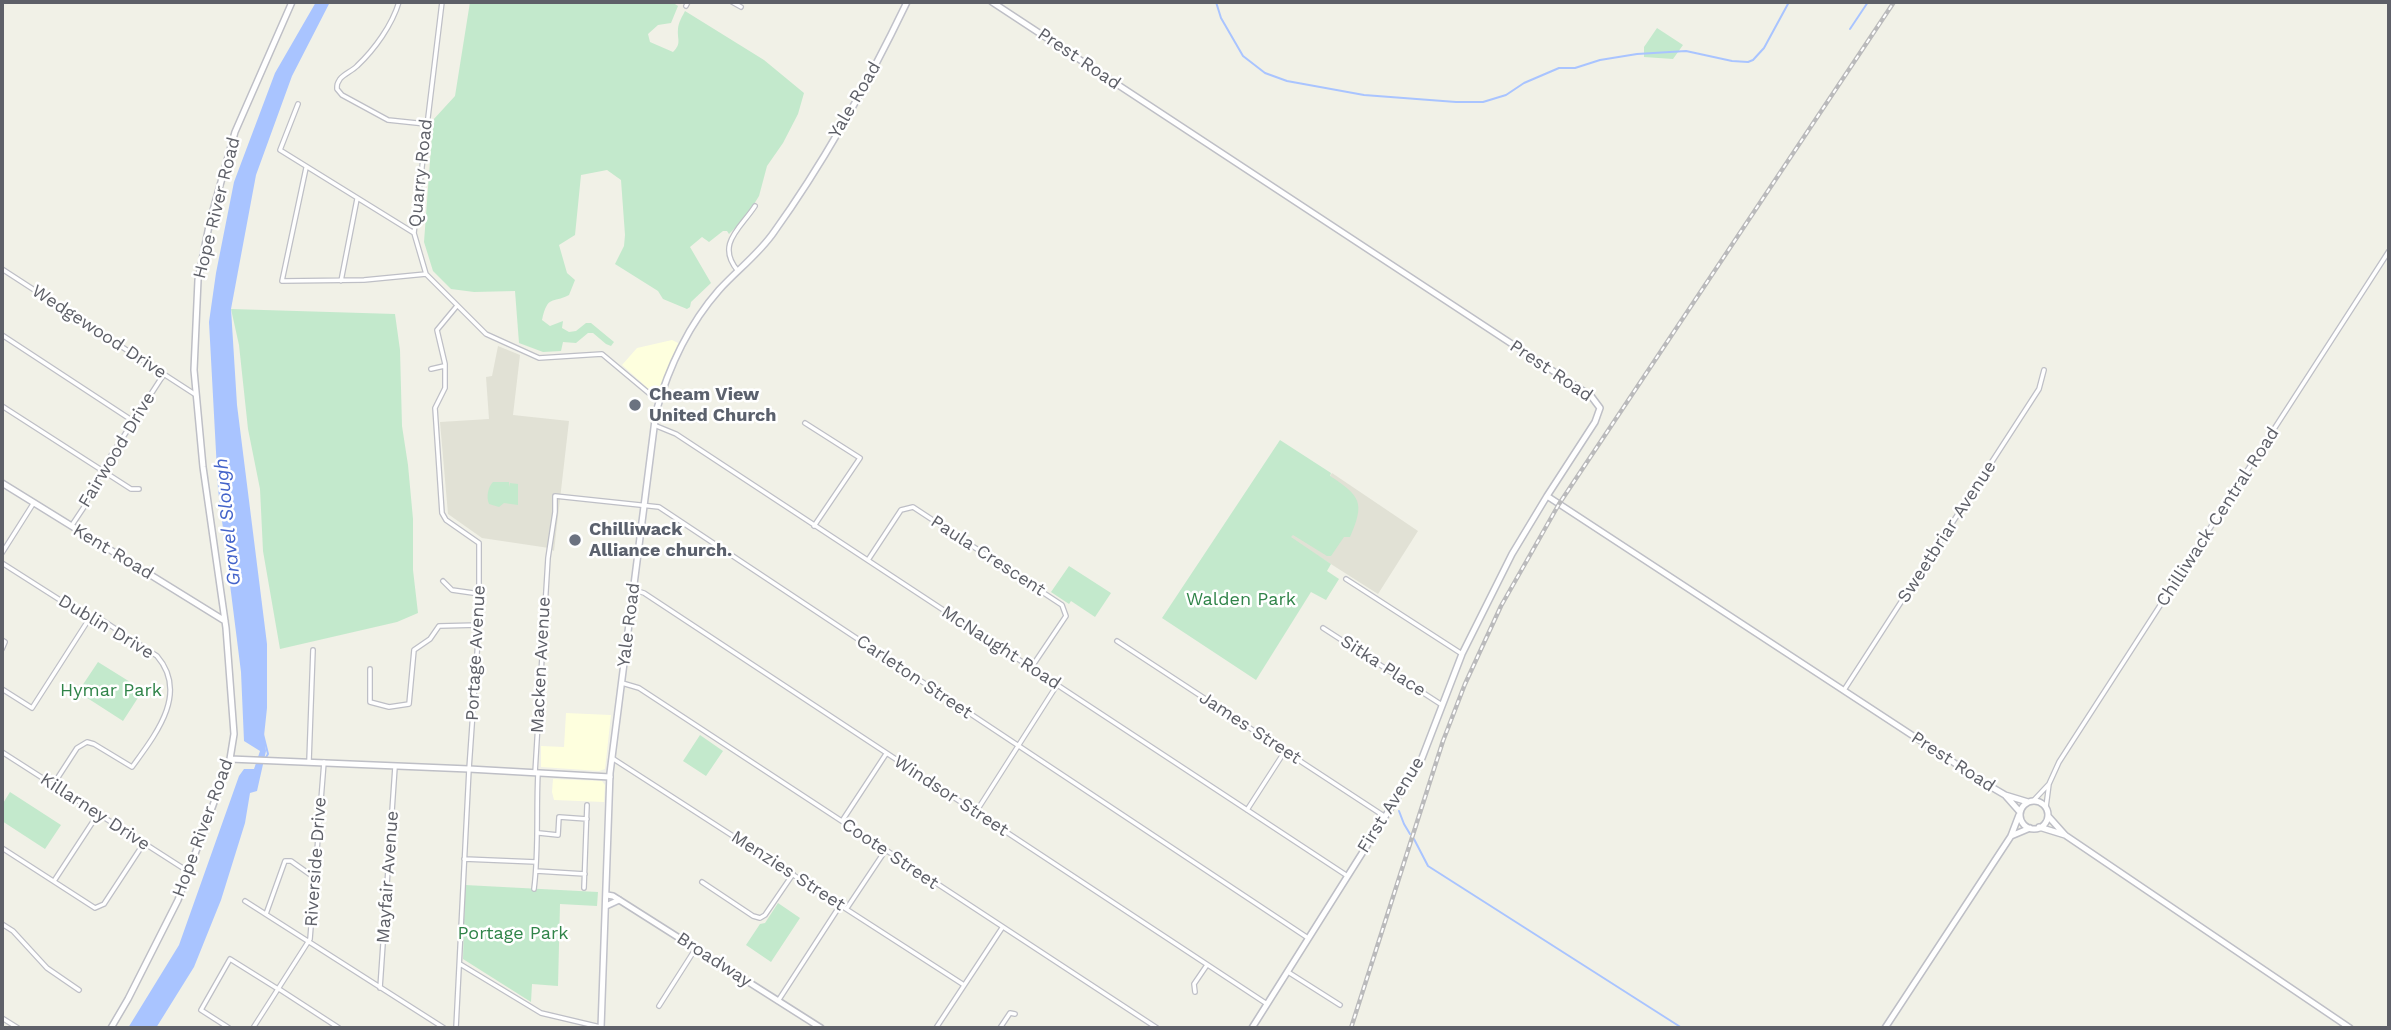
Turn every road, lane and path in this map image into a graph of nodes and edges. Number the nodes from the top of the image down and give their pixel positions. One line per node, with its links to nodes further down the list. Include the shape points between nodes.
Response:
1 (292, 2): 25 (street, Hope River Road, via 234,132 210,221 198,280)
2 (399, 2): 9 (street, via 378,41 342,76 337,89 388,120)
3 (442, 2): 9 (street, Quarry Road)
4 (732, 2): 7 (street)
5 (908, 2): 16 (street, Yale Road, via 846,120 775,232)
6 (992, 2): 34 (street, Prest Road, via 1595,399 1600,414)
7 (741, 8)
8 (298, 104): 10 (street, via 280,150)
9 (426, 124): 13 (street, Quarry Road)
10 (306, 168): 11 (street); 18 (street, via 282,281)
11 (357, 199): 13 (street); 18 (street)
12 (755, 206): 16 (street, via 732,236 729,253)
13 (414, 233): 17 (street, Quarry Road)
14 (2389, 251): 75 (street, Chilliwack Central Road)
15 (2, 269): 24 (street, Wedgewood Drive)
16 (738, 271): 26 (street, Yale Road, via 696,322)
17 (426, 274): 18 (street); 19 (street, Quarry Road)
18 (341, 281)
19 (456, 307): 21 (street, Portage Avenue, via 437,330); 26 (street, Quarry Road, via 486,334 540,358 602,355)
20 (2, 335): 28 (street)
21 (444, 366): 22 (street); 46 (street, Portage Avenue, via 445,388 435,408 442,513 479,543)
22 (431, 369)
23 (2044, 370): 61 (street, Sweetbriar Avenue, via 2028,406)
24 (164, 374): 25 (street, Wedgewood Drive); 28 (street, Fairwood Drive)
25 (196, 395): 48 (street, Hope River Road)
26 (660, 399): 30 (street, Yale Road)
27 (2, 406): 31 (street)
28 (133, 421): 31 (street, Fairwood Drive)
29 (805, 423): 37 (street, via 860,458)
30 (654, 425): 36 (street, Yale Road); 37 (street, McNaught Road, via 668,429)
31 (101, 471): 33 (street); 38 (street, Fairwood Drive)
32 (2, 483): 35 (street, Kent Road)
33 (139, 489)
34 (1547, 496): 55 (street, First Avenue); 61 (street, Prest Road)
35 (33, 504): 38 (street, Kent Road); 39 (street)
36 (644, 506): 40 (street, Carleton Street, via 555,496); 45 (street, Yale Road); 63 (street, Carleton Street, via 659,507)
37 (814, 526): 41 (street, McNaught Road)
38 (71, 527): 48 (street, Kent Road)
39 (2, 553)
40 (548, 558): 73 (street, Macken Avenue)
41 (868, 560): 56 (street, McNaught Road); 56 (street, Paula Crescent, via 901,510 913,506 1062,605 1066,616)
42 (2, 562): 47 (street, Dublin Drive, via 82,614)
43 (1346, 579): 55 (street)
44 (443, 581): 46 (street, via 452,590)
45 (634, 590): 58 (street, Yale Road); 66 (street, Windsor Street)
46 (480, 594): 49 (street, Portage Avenue)
47 (91, 615): 60 (street, via 32,708); 76 (street, Dublin Drive, via 157,656 172,683 170,702 132,767 87,742 77,748)
48 (225, 621): 68 (street, Hope River Road, via 234,734)
49 (479, 625): 57 (street, via 439,626 414,650 408,704 389,707 370,702); 72 (street, Portage Avenue)
50 (1323, 628): 62 (street, Sitka Place)
51 (2, 639): 53 (street)
52 (1117, 640): 64 (street, James Street)
53 (2, 649)
54 (313, 650): 69 (street)
55 (1462, 654): 62 (street, First Avenue)
56 (1031, 668): 59 (street, McNaught Road)
57 (370, 669)
58 (622, 683): 67 (street, Yale Road); 88 (street, Coote Street, via 639,688)
59 (1056, 685): 63 (street); 81 (street, McNaught Road)
60 (2, 689)
61 (1844, 690): 77 (street, Prest Road)
62 (1442, 705): 85 (street, First Avenue, via 1422,758)
63 (1017, 746): 82 (street); 118 (street, Carleton Street)
64 (1285, 751): 81 (street); 85 (street, James Street)
65 (2, 753): 76 (street, Killarney Drive)
66 (886, 754): 82 (street, Windsor Street); 88 (street)
67 (612, 758): 74 (street, Yale Road); 102 (street, Menzies Street)
68 (230, 759): 69 (street); 100 (street, Hope River Road)
69 (309, 761): 70 (street)
70 (324, 762): 71 (street); 104 (street, Riverside Drive)
71 (395, 765): 72 (street); 125 (street, Mayfair Avenue)
72 (469, 769): 73 (street); 97 (street, Portage Avenue)
73 (536, 773): 74 (street); 91 (street, Macken Avenue)
74 (610, 777): 109 (street, Yale Road)
75 (2049, 784): 78 (street, Chilliwack Central Road); 80 (street, Chilliwack Central Road)
76 (53, 785): 83 (street, Killarney Drive)
77 (2005, 794): 78 (street, Prest Road); 84 (street, Prest Road)
78 (2031, 801): 80 (street); 84 (street)
79 (587, 805): 87 (street)
80 (2046, 807): 86 (street)
81 (1247, 810): 103 (street, McNaught Road)
82 (976, 812): 122 (street, Windsor Street)
83 (99, 814): 94 (street, Killarney Drive); 105 (street)
84 (2020, 814): 90 (street); 93 (street)
85 (1384, 816): 103 (street, First Avenue)
86 (2048, 816): 89 (street); 92 (street)
87 (587, 819): 91 (street, via 559,817 558,835); 101 (street)
88 (842, 821): 96 (street, Coote Street)
89 (2039, 827): 90 (street); 92 (street)
90 (2030, 828): 93 (street)
91 (538, 833): 98 (street, Macken Avenue)
92 (2064, 835): 149 (street)
93 (2011, 836): 148 (street)
94 (144, 843): 100 (street, Killarney Drive); 105 (street, via 104,904 95,908)
95 (2, 848): 105 (street)
96 (885, 850): 114 (street); 117 (street, Coote Street)
97 (464, 859): 98 (street); 121 (street, Portage Avenue)
98 (537, 862): 99 (street, Macken Avenue)
99 (536, 871): 101 (street); 108 (street, Macken Avenue)
100 (189, 872): 136 (street, Hope River Road)
101 (584, 874): 107 (street)
102 (793, 874): 106 (street, via 760,918); 112 (street, Menzies Street)
103 (1346, 875): 118 (street, First Avenue)
104 (315, 878): 115 (street, via 285,861); 119 (street, Riverside Drive)
105 (54, 881)
106 (702, 882)
107 (584, 888)
108 (534, 889)
109 (607, 895): 110 (street, Broadway); 113 (street, Yale Road)
110 (619, 900): 113 (street); 120 (street, Broadway)
111 (245, 901): 115 (street)
112 (841, 904): 114 (street, Menzies Street); 129 (street)
113 (606, 906): 142 (street, Yale Road)
114 (846, 908): 124 (street, Menzies Street)
115 (266, 914): 119 (street)
116 (2, 924): 127 (street, via 47,968)
117 (1002, 928): 124 (street); 146 (street, Coote Street)
118 (1308, 938): 123 (street, First Avenue)
119 (309, 942): 125 (street); 126 (street, Riverside Drive)
120 (696, 948): 129 (street, Broadway); 132 (street)
121 (460, 964): 141 (street, Portage Avenue); 142 (street, via 541,1013)
122 (1207, 965): 128 (street, via 1194,984); 130 (street, Windsor Street)
123 (1288, 972): 130 (street, First Avenue); 131 (street)
124 (964, 985): 144 (street)
125 (380, 988): 140 (street)
126 (279, 989): 137 (street, via 230,959 201,1010); 138 (street, Riverside Drive); 139 (street)
127 (79, 990)
128 (1195, 992)
129 (778, 1001): 143 (street, Broadway)
130 (1267, 1004): 147 (street, First Avenue)
131 (1340, 1005)
132 (659, 1006)
133 (1015, 1014): 145 (street, via 1010,1013)
134 (2, 1018): 135 (street)
135 (18, 1028)
136 (111, 1028)
137 (229, 1028)
138 (253, 1028)
139 (339, 1028)
140 (444, 1028)
141 (456, 1028)
142 (601, 1028)
143 (821, 1028)
144 (936, 1028)
145 (1000, 1028)
146 (1157, 1028)
147 (1252, 1028)
148 (1885, 1028)
149 (2350, 1028)

